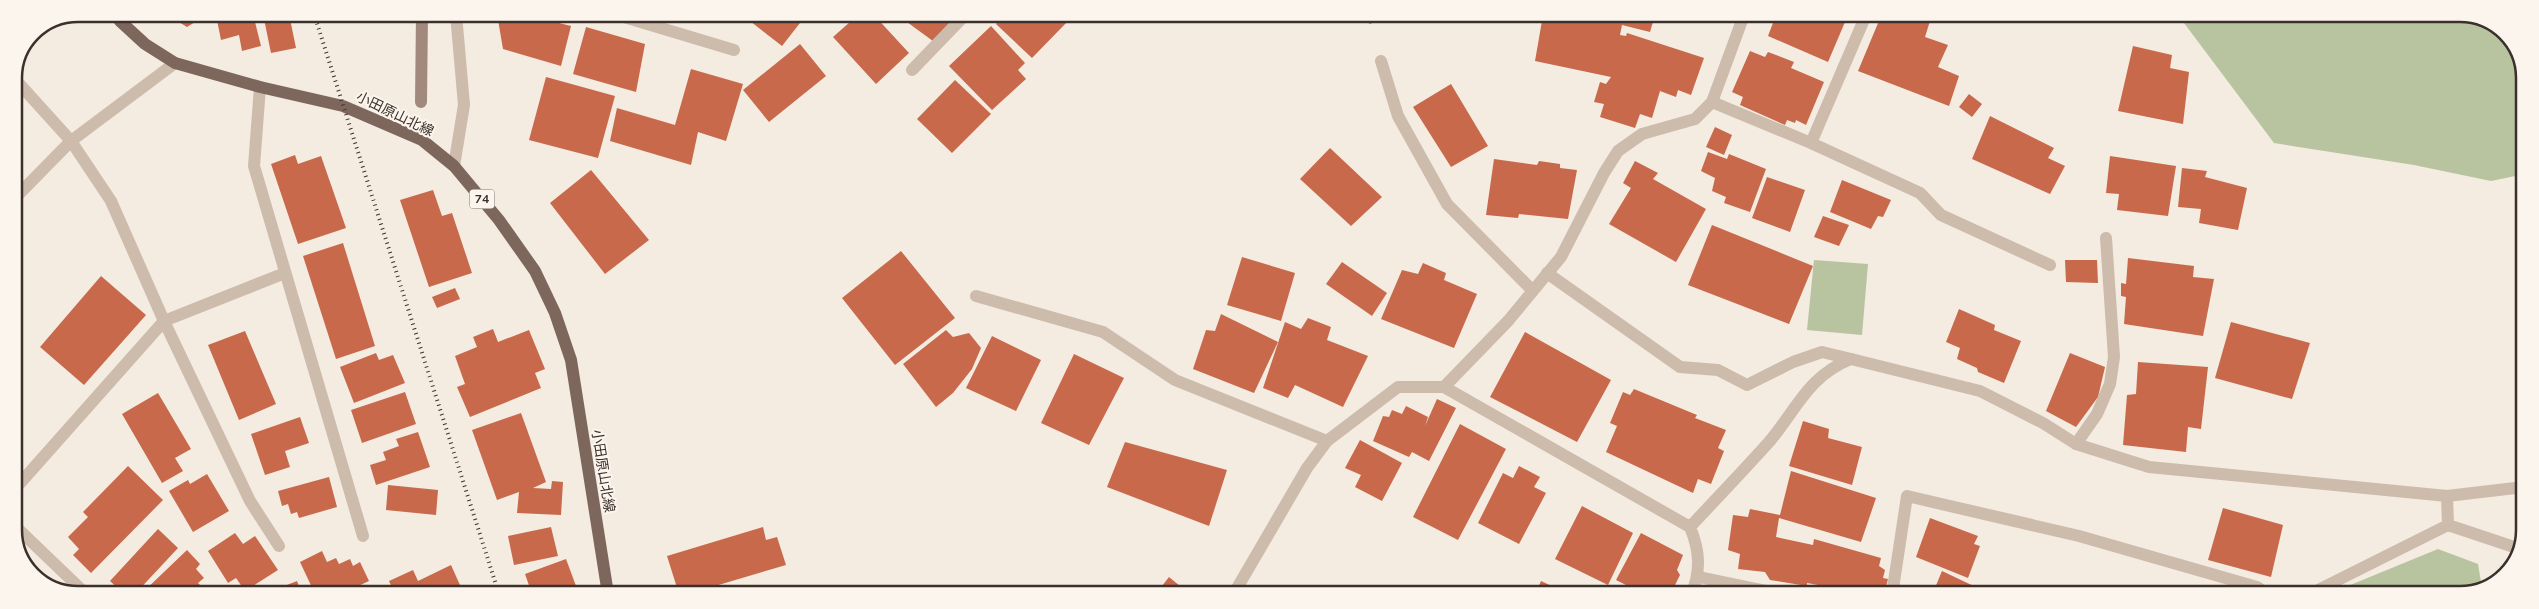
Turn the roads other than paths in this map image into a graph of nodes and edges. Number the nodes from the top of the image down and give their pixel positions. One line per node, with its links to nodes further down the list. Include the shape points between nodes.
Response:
1 (121, 22): 10 (main road, 小田原山北線 / 74, via 145,44)
2 (422, 22): 14 (main road, 小田原山北線)
3 (457, 22): 18 (street, via 464,105)
4 (641, 22): 8 (street)
5 (958, 22): 11 (street)
6 (1741, 22): 15 (street)
7 (1863, 22): 17 (street)
8 (734, 50)
9 (1380, 61): 24 (street, via 1398,116 1447,204)
10 (175, 63): 13 (main road, 小田原山北線 / 74); 16 (street)
11 (912, 70)
12 (22, 87): 16 (street)
13 (260, 87): 18 (main road, 小田原山北線 / 74, via 344,106 422,140); 22 (street, via 254,166)
14 (421, 102)
15 (1712, 102): 17 (street); 23 (street, via 1695,119 1642,134 1618,151 1561,257)
16 (71, 141): 19 (street); 26 (street, via 111,201)
17 (1811, 143): 21 (street, via 1920,193 1941,215)
18 (454, 166): 42 (main road, 小田原山北線 / 74, via 499,220 535,271 555,313 571,360)
19 (22, 191)
20 (2106, 238): 30 (street, via 2114,357 2110,384 2097,414)
21 (2050, 265)
22 (286, 273): 26 (street); 37 (street)
23 (1547, 273): 24 (street); 27 (street, via 1680,367 1718,370 1747,385 1793,362 1822,352)
24 (1532, 290): 28 (street, via 1508,321)
25 (976, 296): 29 (street, via 1103,332 1175,380)
26 (164, 321): 31 (street); 38 (street, via 250,501)
27 (1851, 359): 30 (street, via 1980,391); 35 (street, via 1833,366 1817,378 1770,441)
28 (1444, 387): 29 (street, via 1398,387); 35 (street)
29 (1327, 442): 43 (street, via 1307,468)
30 (2076, 444): 33 (street, via 2149,467)
31 (23, 480)
32 (2516, 489): 33 (street)
33 (2447, 496): 34 (street)
34 (2448, 525): 39 (street); 48 (street)
35 (1690, 528): 40 (street, via 1696,542)
36 (23, 534): 41 (street)
37 (363, 536)
38 (279, 546)
39 (2514, 547)
40 (1699, 577): 44 (street); 45 (street)
41 (78, 586)
42 (607, 586)
43 (1238, 586)
44 (1695, 586)
45 (1742, 586)
46 (1893, 586): 47 (street, via 1907,496 2079,536)
47 (2250, 586)
48 (2326, 586)

